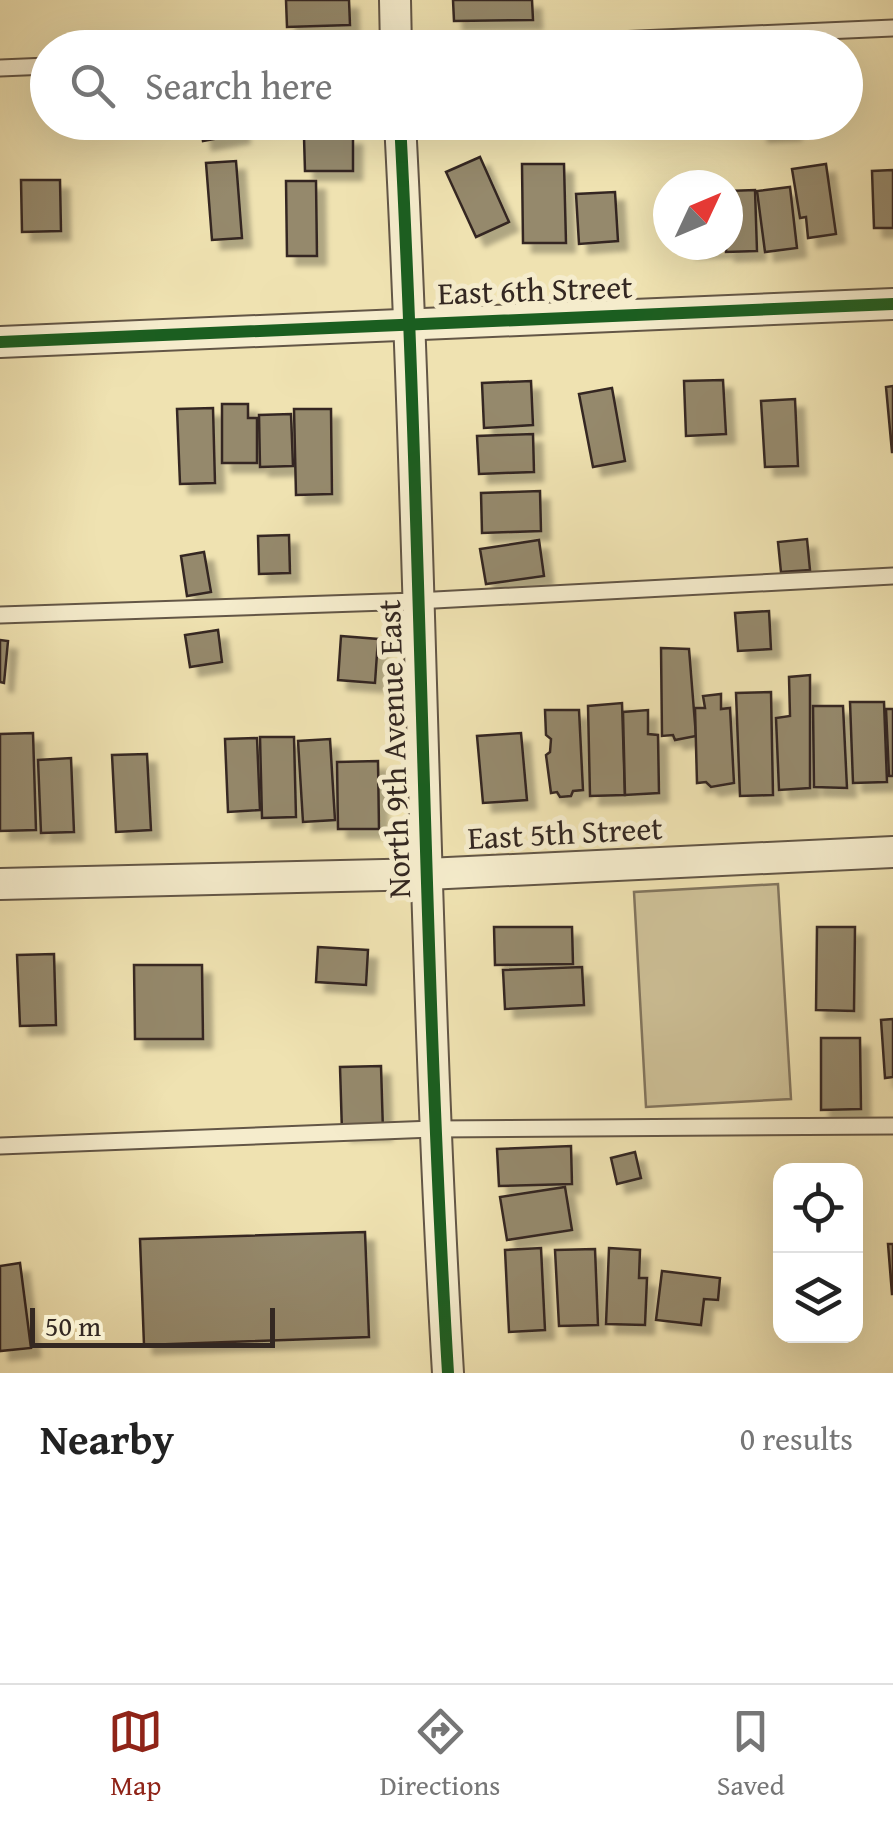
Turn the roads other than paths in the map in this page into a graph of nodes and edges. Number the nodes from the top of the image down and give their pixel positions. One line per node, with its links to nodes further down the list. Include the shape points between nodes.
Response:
1 (395, 0): 3 (street)
2 (893, 28): 4 (lane)
3 (396, 30)
4 (847, 30)
5 (30, 67): 6 (lane)
6 (0, 68)
7 (401, 140): 9 (street, North 9th Avenue East)
8 (893, 304): 9 (street, East 6th Street)
9 (410, 322): 10 (street, East 6th Street); 12 (street, North 9th Avenue East)
10 (0, 342)
11 (893, 576): 12 (lane)
12 (416, 601): 13 (lane); 15 (street, North 9th Avenue East)
13 (0, 615)
14 (893, 852): 15 (street, East 5th Street)
15 (427, 874): 16 (street, East 5th Street); 18 (street, North 9th Avenue East)
16 (0, 884)
17 (893, 1126): 18 (lane)
18 (433, 1129): 19 (lane); 20 (street, North 9th Avenue East)
19 (0, 1146)
20 (448, 1373)

